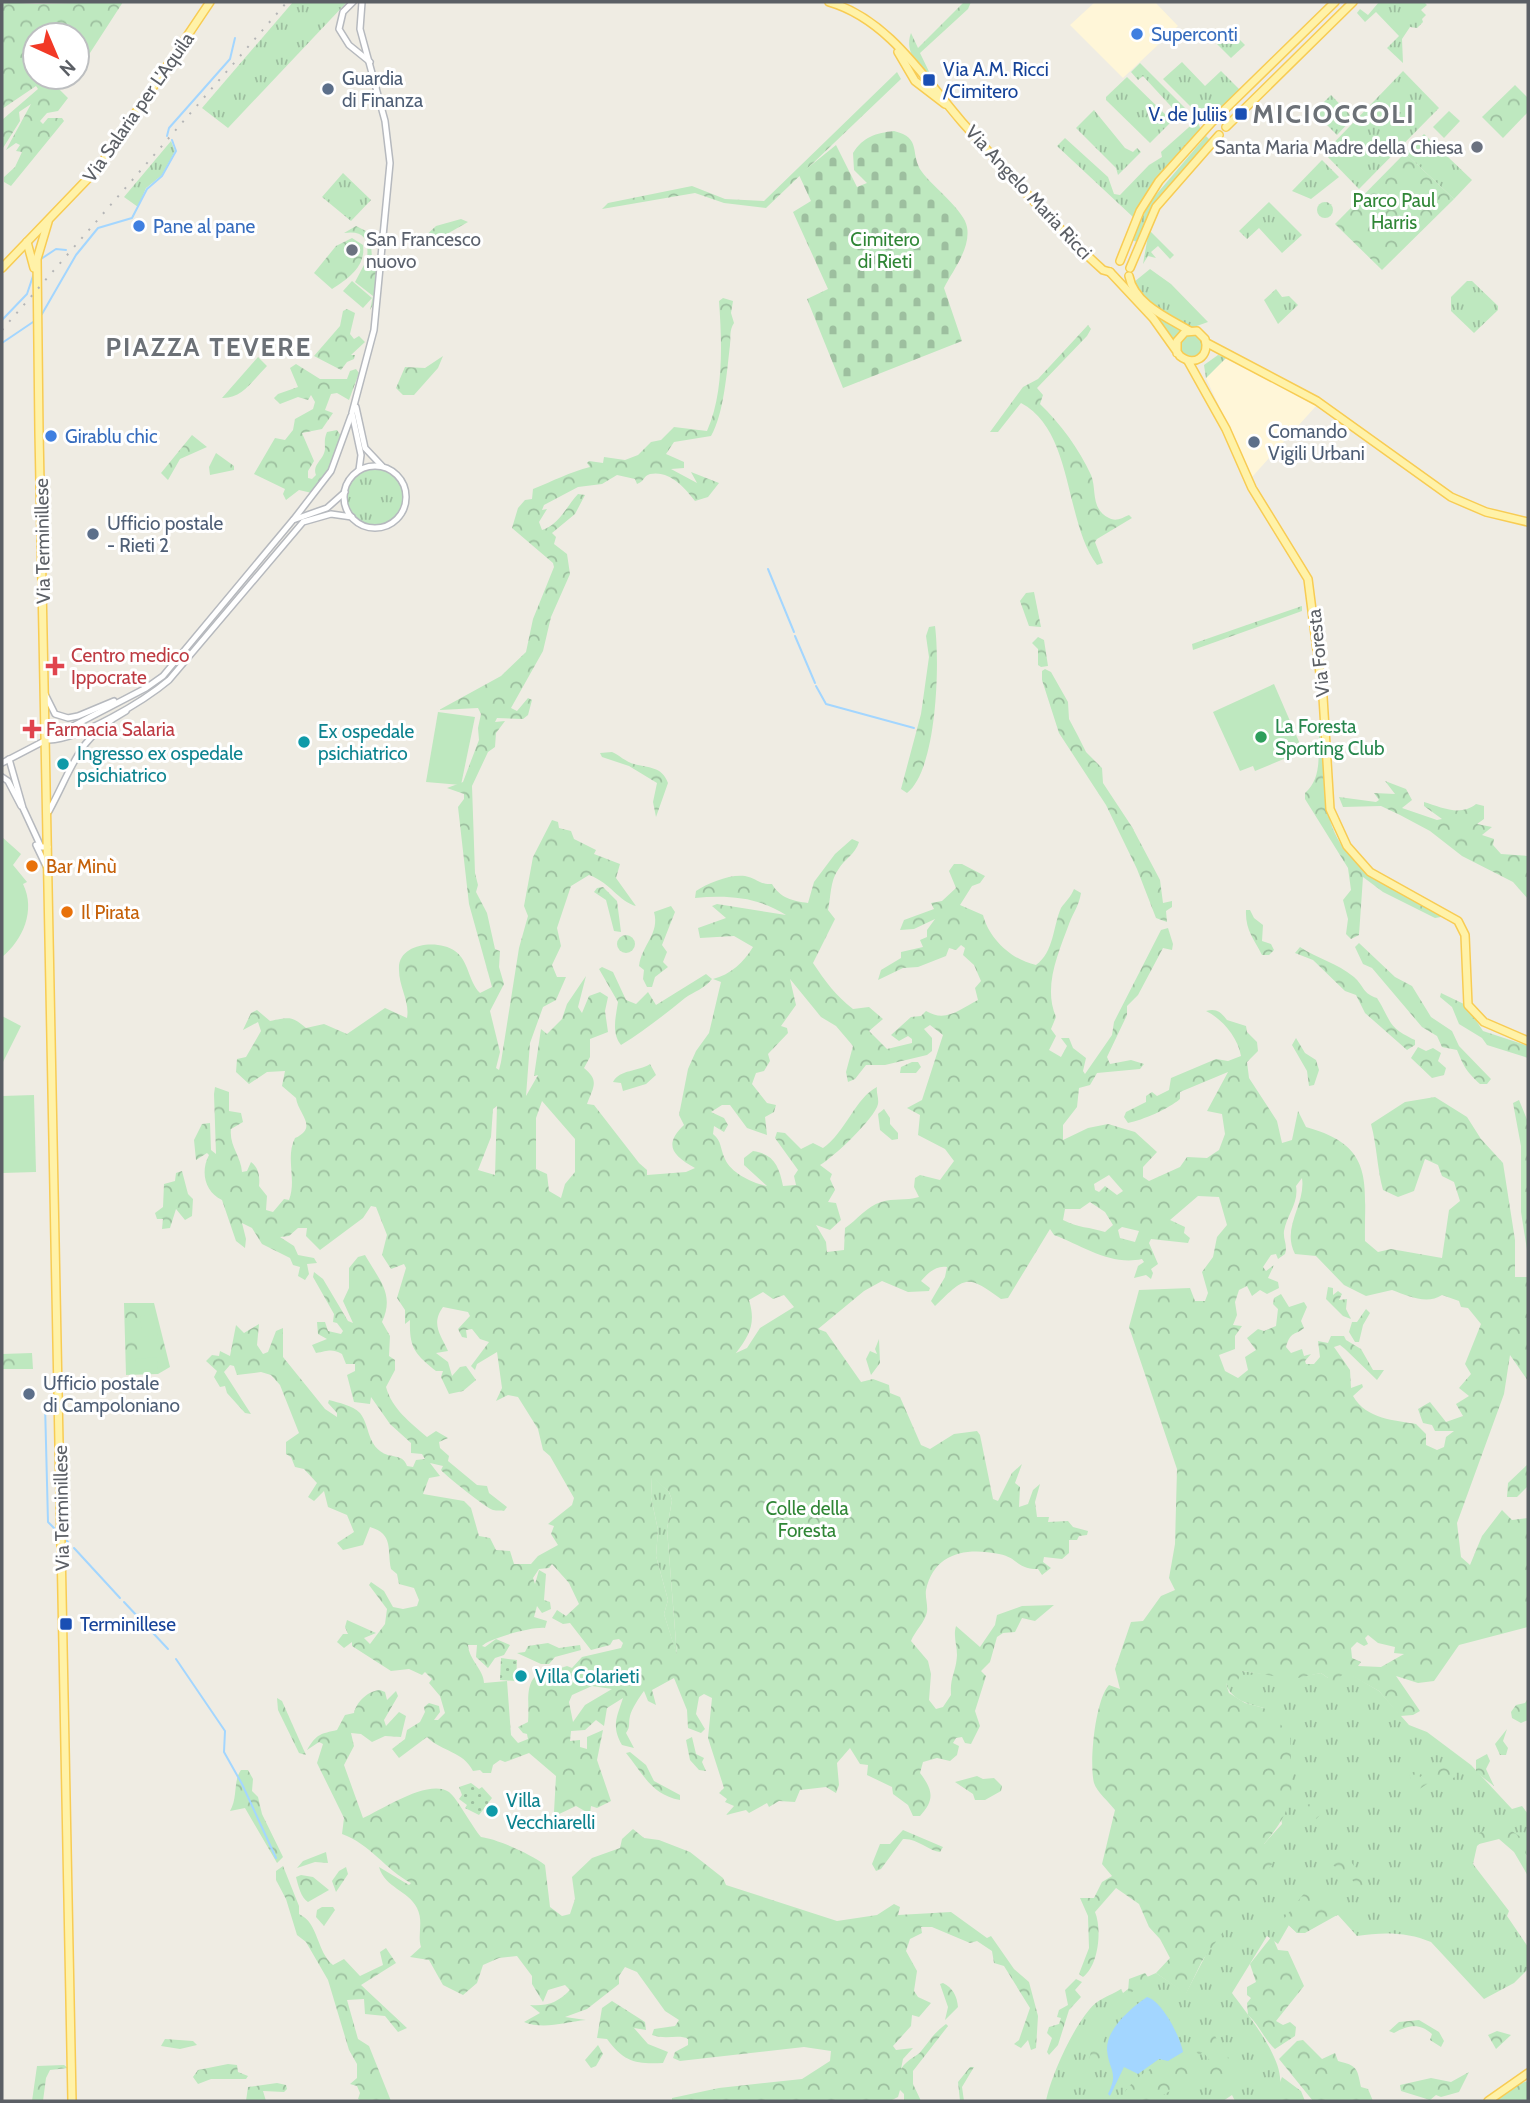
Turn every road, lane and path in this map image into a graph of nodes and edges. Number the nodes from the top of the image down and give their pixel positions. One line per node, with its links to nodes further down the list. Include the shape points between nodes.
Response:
1 (210, 2): 12 (main road, Via Salaria per L'Aquila, via 105,160)
2 (353, 2): 7 (street, via 343,12 339,29 349,45)
3 (362, 2): 7 (street, via 360,29)
4 (829, 2): 18 (main road, Via Angelo Maria Ricci, via 857,13 893,44 1074,242)
5 (1335, 2): 8 (main road)
6 (1353, 2): 10 (main road)
7 (370, 62): 28 (street, via 385,121 389,182 374,330)
8 (1216, 119): 9 (main road); 10 (main road)
9 (1210, 127): 11 (main road); 15 (main road, via 1147,196)
10 (1226, 127): 11 (main road)
11 (1219, 135): 19 (main road, via 1156,207)
12 (48, 222): 13 (main road, Via Salaria per L'Aquila); 16 (main road)
13 (27, 242): 14 (main road, Via Salaria per L'Aquila); 16 (main road)
14 (10, 259): 16 (main road); 17 (main road, Via Salaria per L'Aquila)
15 (1120, 261): 18 (main road); 19 (main road)
16 (35, 265): 37 (main road, Via Terminillese)
17 (2, 268)
18 (1110, 272): 20 (main road)
19 (1129, 272): 20 (main road); 21 (main road, via 1134,292)
20 (1120, 281): 23 (main road)
21 (1190, 331): 22 (main road); 23 (main road, via 1178,338)
22 (1207, 342): 24 (main road); 25 (main road)
23 (1177, 353): 26 (main road)
24 (1203, 356): 25 (main road, via 1217,352); 26 (main road); 27 (main road, via 1200,369)
25 (1236, 357): 35 (main road, via 1317,401 1451,497)
26 (1188, 361): 27 (main road, Via Foresta)
27 (1206, 393): 50 (main road, Via Foresta, via 1252,488 1308,579 1323,697 1330,809 1337,830 1370,872 1458,921 1465,935 1468,1005 1484,1022)
28 (357, 395): 29 (street); 30 (street, via 365,448)
29 (352, 413): 31 (street, via 361,455); 34 (street, via 331,471)
30 (382, 466): 31 (street); 33 (street, via 396,473 404,485 406,500 401,514 390,524 376,527)
31 (359, 470): 32 (street)
32 (345, 492): 33 (street); 34 (street, via 327,508)
33 (352, 517): 38 (street, via 331,513 303,522 179,670)
34 (293, 520): 36 (street, via 179,659)
35 (1528, 522)
36 (146, 688): 37 (street, via 68,718 55,714); 39 (street)
37 (44, 689): 39 (main road, Via Terminillese)
38 (144, 697): 39 (street, via 82,730); 46 (street, via 90,735)
39 (46, 740): 40 (street); 41 (main road, Via Terminillese)
40 (29, 749): 41 (street); 42 (street)
41 (46, 754): 46 (main road, Via Terminillese)
42 (9, 759): 43 (street); 45 (street)
43 (2, 763)
44 (2, 777): 45 (street)
45 (23, 808): 47 (street)
46 (49, 811): 48 (main road, Via Terminillese)
47 (30, 825): 48 (street, via 41,847); 49 (street)
48 (49, 847): 49 (main road, Via Terminillese)
49 (50, 873): 52 (main road, Via Terminillese)
50 (1528, 1041)
51 (1528, 2073): 53 (main road)
52 (72, 2101)
53 (1488, 2101)

